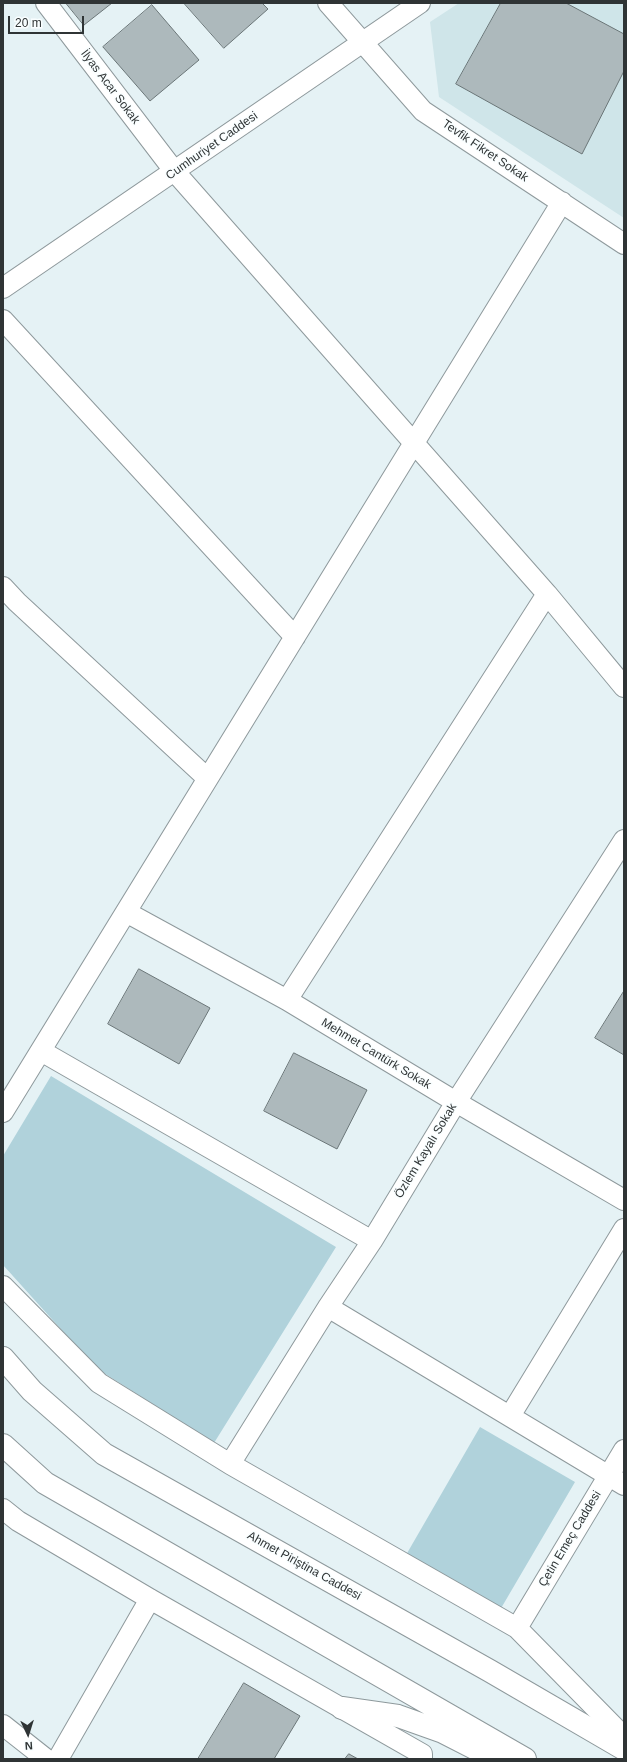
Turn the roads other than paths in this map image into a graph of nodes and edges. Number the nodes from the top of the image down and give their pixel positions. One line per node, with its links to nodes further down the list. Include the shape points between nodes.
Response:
1 (46, 3): 5 (street, İlyas Acar Sokak)
2 (328, 3): 4 (street, Tevfik Fikret Sokak)
3 (420, 3): 4 (street, Cumhuriyet Caddesi)
4 (361, 42): 5 (street, Cumhuriyet Caddesi); 6 (street, Tevfik Fikret Sokak, via 424,110)
5 (175, 172): 8 (street, Cumhuriyet Caddesi); 10 (street, İlyas Acar Sokak)
6 (562, 202): 7 (street, Tevfik Fikret Sokak); 10 (street)
7 (624, 244)
8 (3, 288)
9 (3, 320): 13 (street)
10 (414, 443): 12 (street, İlyas Acar Sokak); 13 (street)
11 (3, 587): 15 (street)
12 (547, 594): 14 (street, İlyas Acar Sokak); 18 (street)
13 (295, 637): 15 (street)
14 (624, 687)
15 (207, 778): 17 (street)
16 (624, 840): 20 (street, Özlem Kayalı Sokak)
17 (126, 912): 18 (street, Mehmet Cantürk Sokak); 19 (street)
18 (287, 1000): 20 (street, Mehmet Cantürk Sokak)
19 (41, 1051): 21 (street); 24 (street)
20 (456, 1102): 22 (street, Mehmet Cantürk Sokak); 24 (street, Özlem Kayalı Sokak)
21 (3, 1112)
22 (624, 1200)
23 (624, 1229): 28 (street)
24 (372, 1241): 26 (street, Özlem Kayalı Sokak)
25 (3, 1286): 31 (street, via 100,1383)
26 (328, 1307): 28 (street); 31 (street, Özlem Kayalı Sokak)
27 (3, 1358): 39 (street, Ahmet Piriştina Caddesi, via 32,1391 104,1454)
28 (510, 1416): 32 (street)
29 (3, 1445): 44 (street, via 45,1483)
30 (624, 1450): 32 (street, Çetin Emeç Caddesi)
31 (230, 1464): 35 (street)
32 (616, 1480): 35 (street, Çetin Emeç Caddesi)
33 (3, 1509): 34 (street, via 18,1521)
34 (150, 1599): 36 (street); 42 (street)
35 (517, 1628): 38 (street)
36 (342, 1708): 40 (street); 43 (street, via 398,1716 443,1732 490,1756)
37 (3, 1725): 41 (street)
38 (624, 1737)
39 (624, 1749)
40 (422, 1756)
41 (46, 1759)
42 (58, 1759)
43 (511, 1759)
44 (525, 1759)

